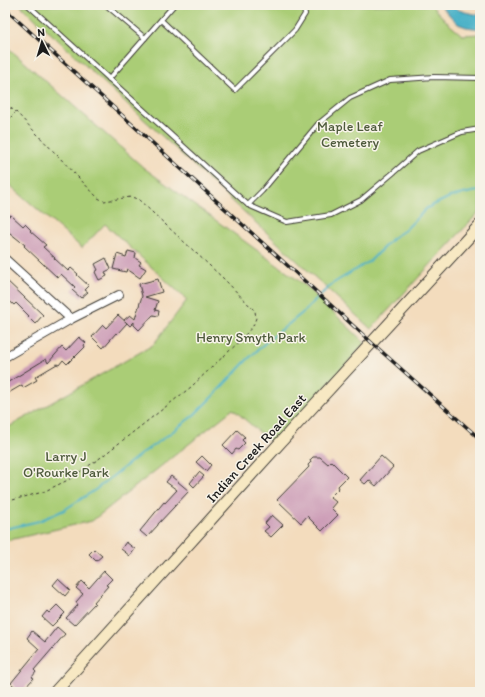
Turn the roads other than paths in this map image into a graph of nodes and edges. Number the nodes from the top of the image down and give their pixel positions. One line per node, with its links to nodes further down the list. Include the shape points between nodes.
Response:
1 (28, 5): 8 (lane)
2 (106, 5): 6 (lane)
3 (174, 5): 5 (lane)
4 (303, 5): 5 (lane, via 305,14 296,30 235,90)
5 (161, 20): 6 (lane)
6 (145, 38): 8 (lane)
7 (480, 78): 10 (lane, via 434,77 390,80 350,98 318,124)
8 (109, 79): 10 (lane)
9 (480, 129): 10 (lane, via 462,132 418,150 361,200 331,215 287,222)
10 (248, 205)
11 (480, 225): 16 (main road, Indian Creek Road East)
12 (5, 259): 14 (street)
13 (119, 295): 14 (street)
14 (71, 319): 15 (street)
15 (5, 357)
16 (55, 692)

